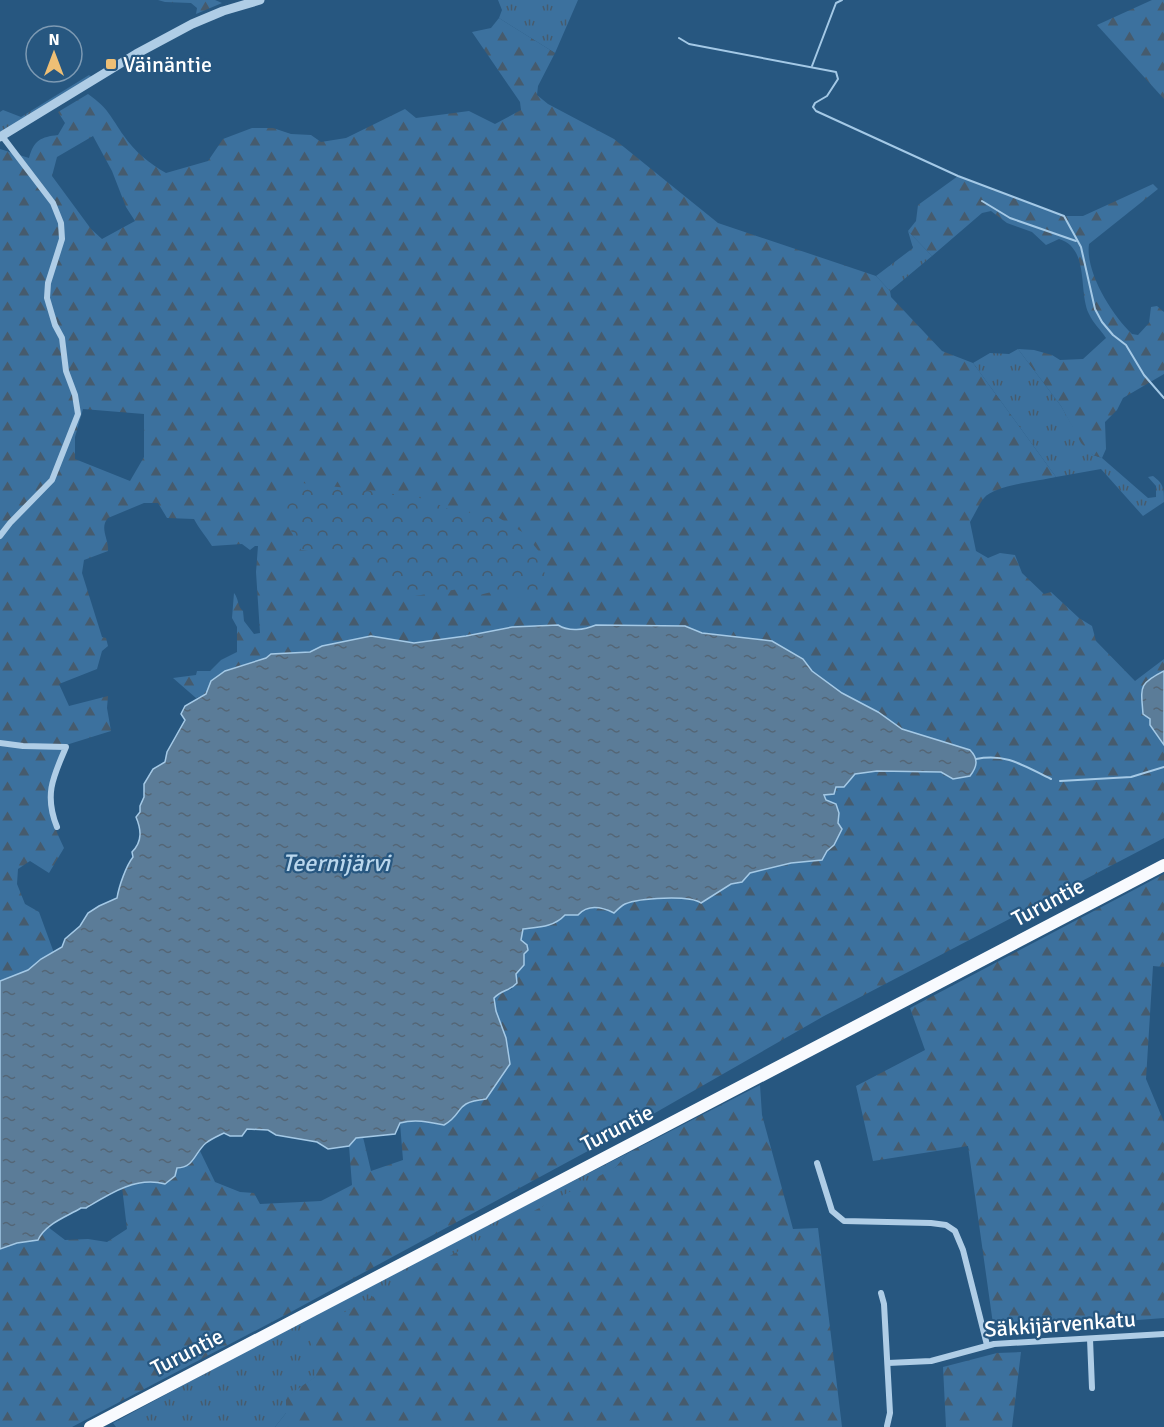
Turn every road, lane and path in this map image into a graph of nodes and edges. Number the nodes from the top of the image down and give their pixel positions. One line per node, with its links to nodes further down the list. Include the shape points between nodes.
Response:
1 (260, 0): 2 (street, via 183,29)
2 (1, 137): 3 (street, via 53,203 61,223 62,239 47,298 62,338 78,414 52,480)
3 (0, 536)
4 (0, 743): 5 (street, via 66,747 51,795)
5 (57, 827)
6 (1164, 865): 15 (highway, Turuntie)
7 (817, 1163): 11 (street, via 832,1211 844,1221 931,1223 956,1231)
8 (881, 1293): 12 (street)
9 (1164, 1334): 10 (street, Säkkijärvenkatu)
10 (1090, 1339): 11 (street, Säkkijärvenkatu); 13 (street)
11 (987, 1345): 12 (street, Säkkijärvenkatu, via 931,1361)
12 (888, 1363): 14 (street)
13 (1092, 1388)
14 (887, 1426)
15 (90, 1427)

